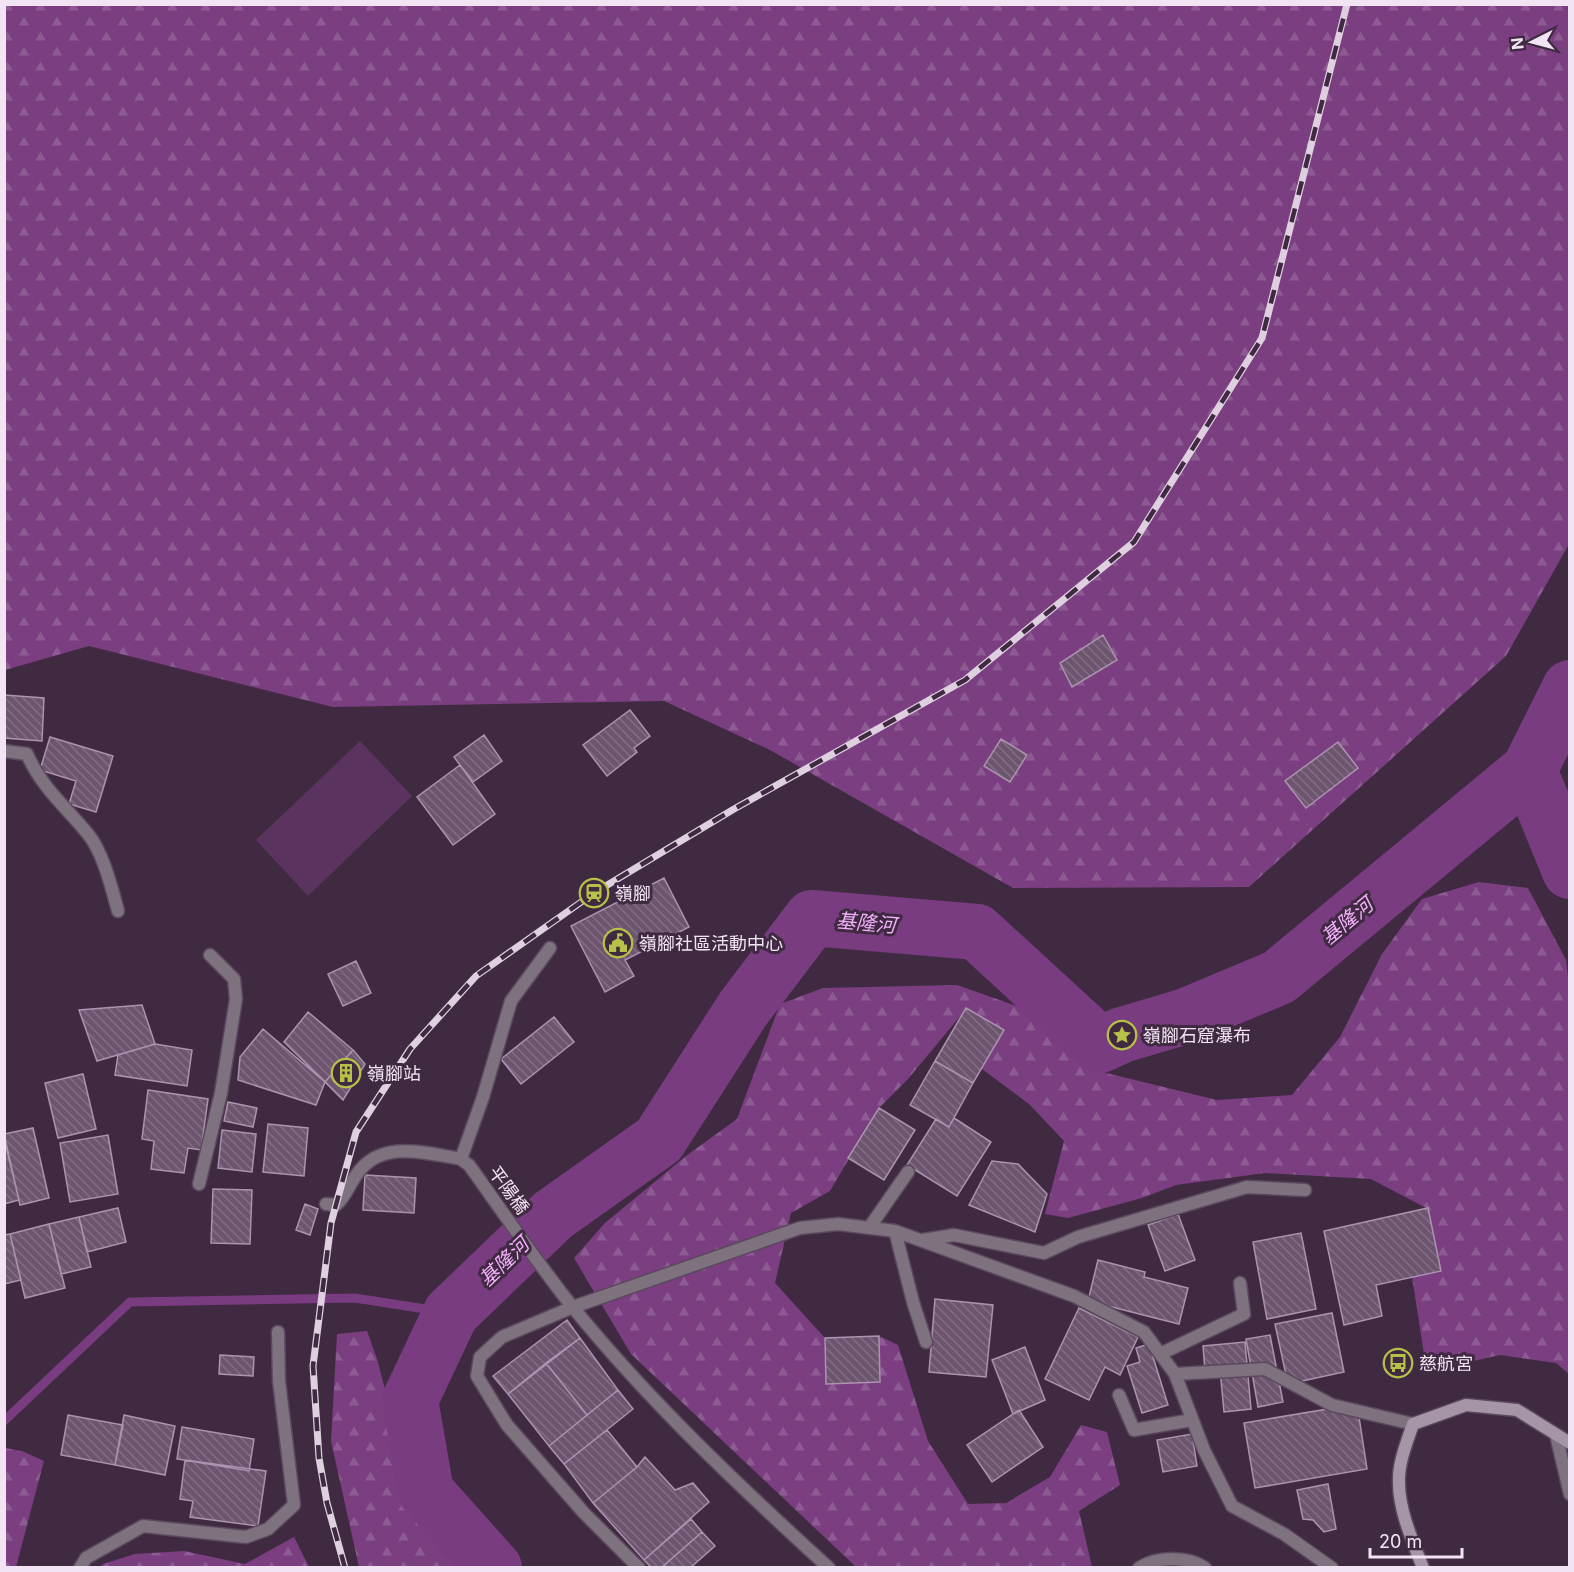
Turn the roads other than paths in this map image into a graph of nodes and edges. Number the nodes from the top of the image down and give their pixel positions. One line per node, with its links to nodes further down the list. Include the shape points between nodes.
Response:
1 (4, 751): 2 (street, via 27,754 53,798 89,836 110,880)
2 (118, 911)
3 (550, 948): 5 (street, via 511,1001)
4 (210, 955): 7 (street, via 234,979 236,999 221,1093)
5 (465, 1162): 9 (street, via 402,1150 371,1157 346,1196 336,1205); 14 (street, 平陽橋)
6 (908, 1172): 10 (street)
7 (199, 1184)
8 (1305, 1190): 12 (street, via 1247,1187 1078,1237 1044,1253 954,1235)
9 (326, 1204)
10 (869, 1228): 11 (street); 14 (street, via 838,1224 800,1228)
11 (895, 1231): 12 (street); 16 (street)
12 (922, 1240): 17 (street, via 1074,1296 1144,1332)
13 (1240, 1283): 17 (street, via 1244,1314)
14 (573, 1307): 26 (street, via 502,1337 480,1357 477,1376 507,1425 584,1513); 27 (street, 平陽橋, via 627,1370 746,1492)
15 (278, 1332): 25 (street, via 279,1380 294,1505 268,1529 246,1537 143,1526 86,1558)
16 (926, 1342)
17 (1160, 1354): 18 (street)
18 (1175, 1374): 20 (street); 21 (street, via 1265,1369 1332,1404)
19 (1119, 1395): 20 (street, via 1134,1430)
20 (1192, 1420): 30 (street, via 1232,1506 1284,1534)
21 (1413, 1424): 22 (main road, via 1466,1405 1517,1410); 31 (main road, via 1399,1483 1410,1535)
22 (1556, 1435): 23 (main road); 24 (street)
23 (1569, 1443)
24 (1569, 1494)
25 (80, 1568)
26 (639, 1568)
27 (829, 1568)
28 (1140, 1568): 29 (street, via 1149,1561 1193,1560)
29 (1205, 1568)
30 (1332, 1568)
31 (1423, 1568)

